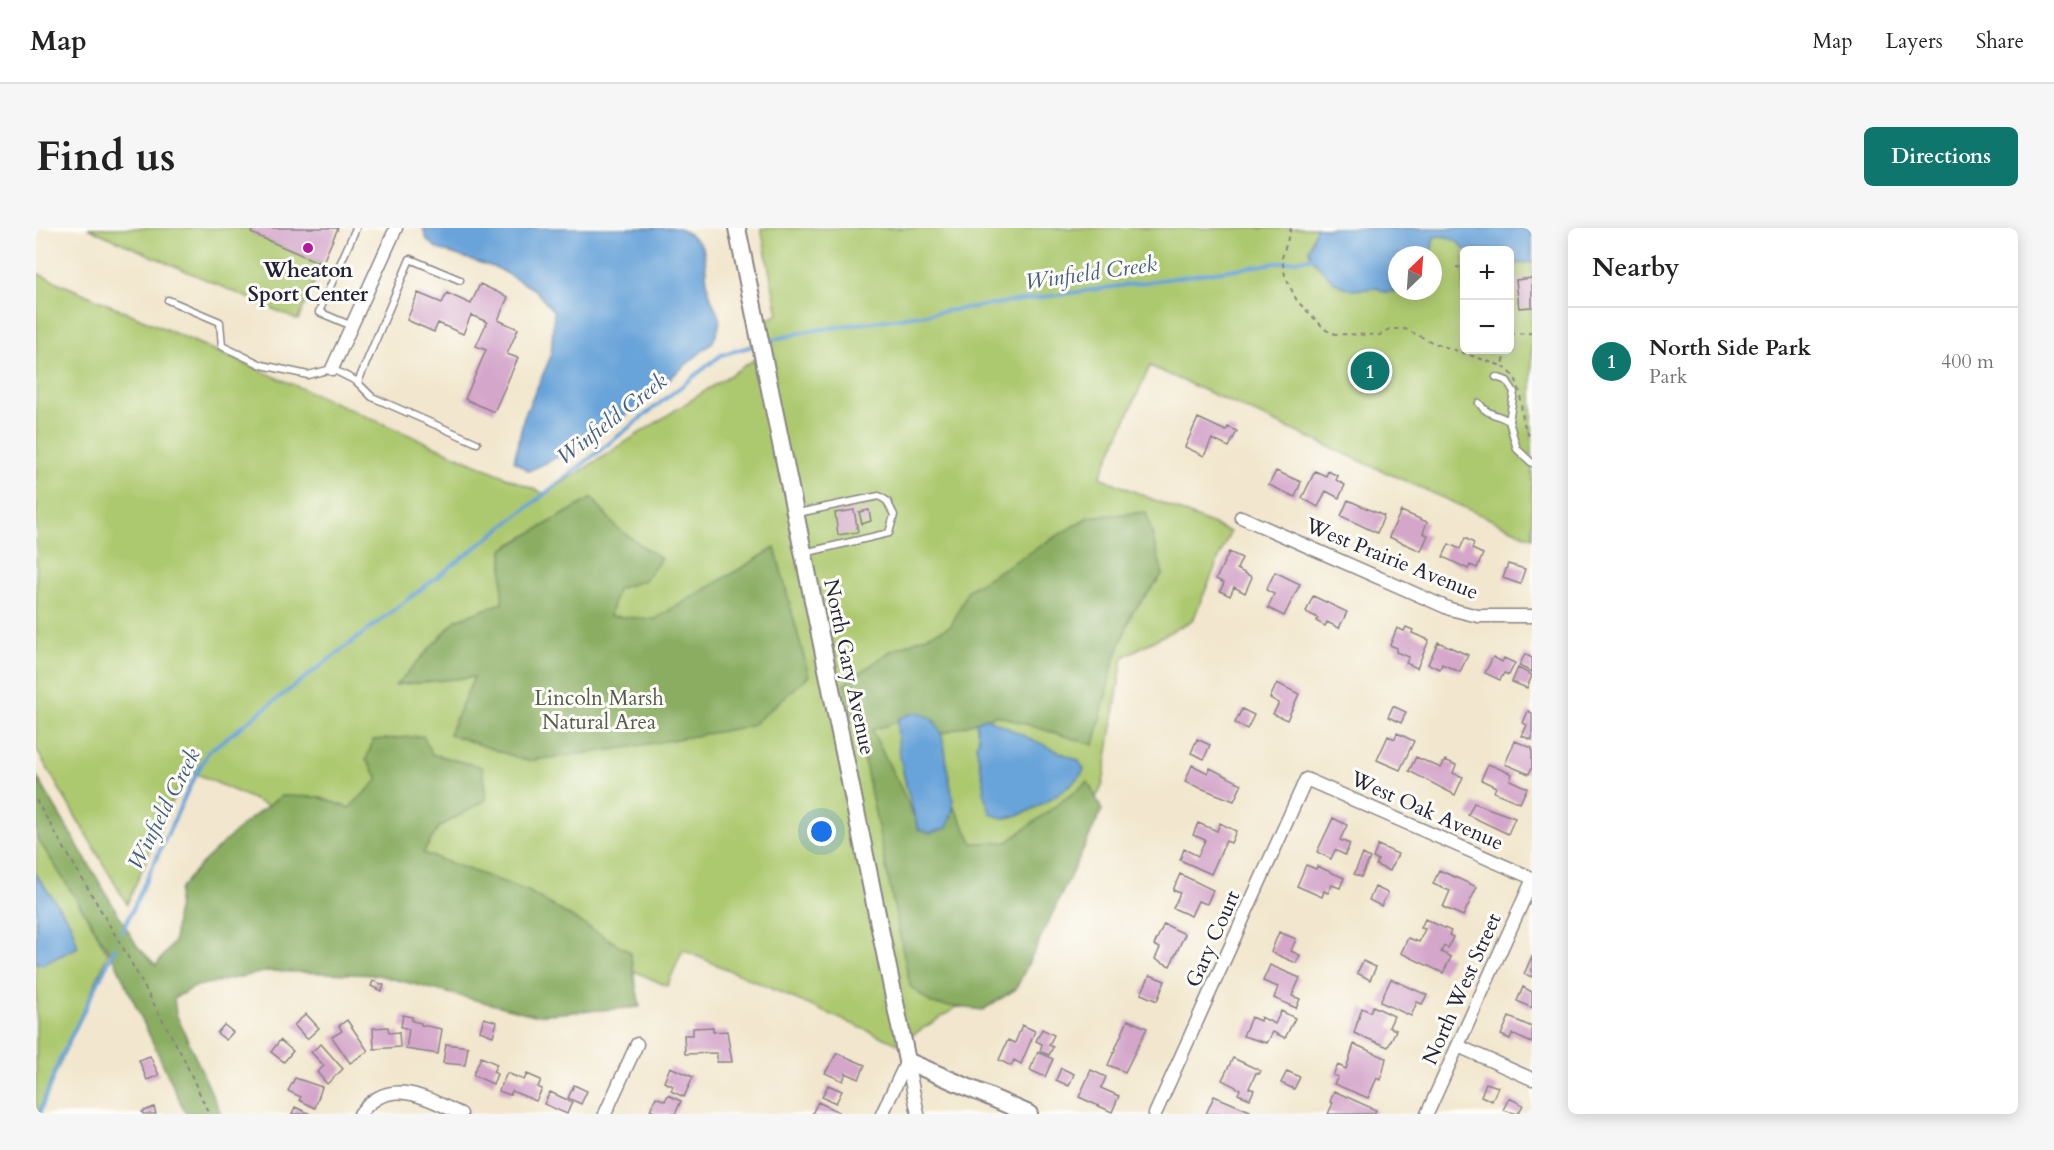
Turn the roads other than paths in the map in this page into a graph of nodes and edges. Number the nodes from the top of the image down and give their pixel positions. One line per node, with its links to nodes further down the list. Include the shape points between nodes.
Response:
1 (356, 228): 6 (lane, via 319,312)
2 (396, 228): 6 (street)
3 (737, 228): 14 (street, North Gary Avenue)
4 (460, 280): 9 (lane, via 410,258)
5 (168, 300): 7 (lane, via 220,322 222,346 262,365 308,375)
6 (352, 326): 7 (street)
7 (332, 369): 9 (lane)
8 (1496, 377): 11 (lane, via 1507,381 1514,392)
9 (358, 382): 12 (lane, via 372,397)
10 (1479, 403): 11 (lane, via 1486,412)
11 (1509, 421): 13 (lane, via 1518,449)
12 (477, 443)
13 (1532, 463)
14 (795, 514): 16 (street, North Gary Avenue); 16 (lane, via 879,496 887,501 894,515 889,533)
15 (1241, 517): 17 (street, West Prairie Avenue, via 1450,609 1478,616)
16 (803, 553): 22 (street, North Gary Avenue)
17 (1532, 616)
18 (1306, 779): 19 (street, West Oak Avenue); 30 (street, Gary Court)
19 (1532, 880): 21 (street, North West Street)
20 (637, 1044): 26 (street)
21 (1458, 1046): 23 (street); 31 (street, North West Street)
22 (907, 1061): 27 (street); 28 (street, North Gary Avenue); 29 (street)
23 (1532, 1078)
24 (360, 1114): 25 (street, via 383,1093 407,1092)
25 (461, 1114)
26 (605, 1114)
27 (882, 1114)
28 (918, 1114)
29 (1029, 1114)
30 (1155, 1114)
31 (1428, 1114)

